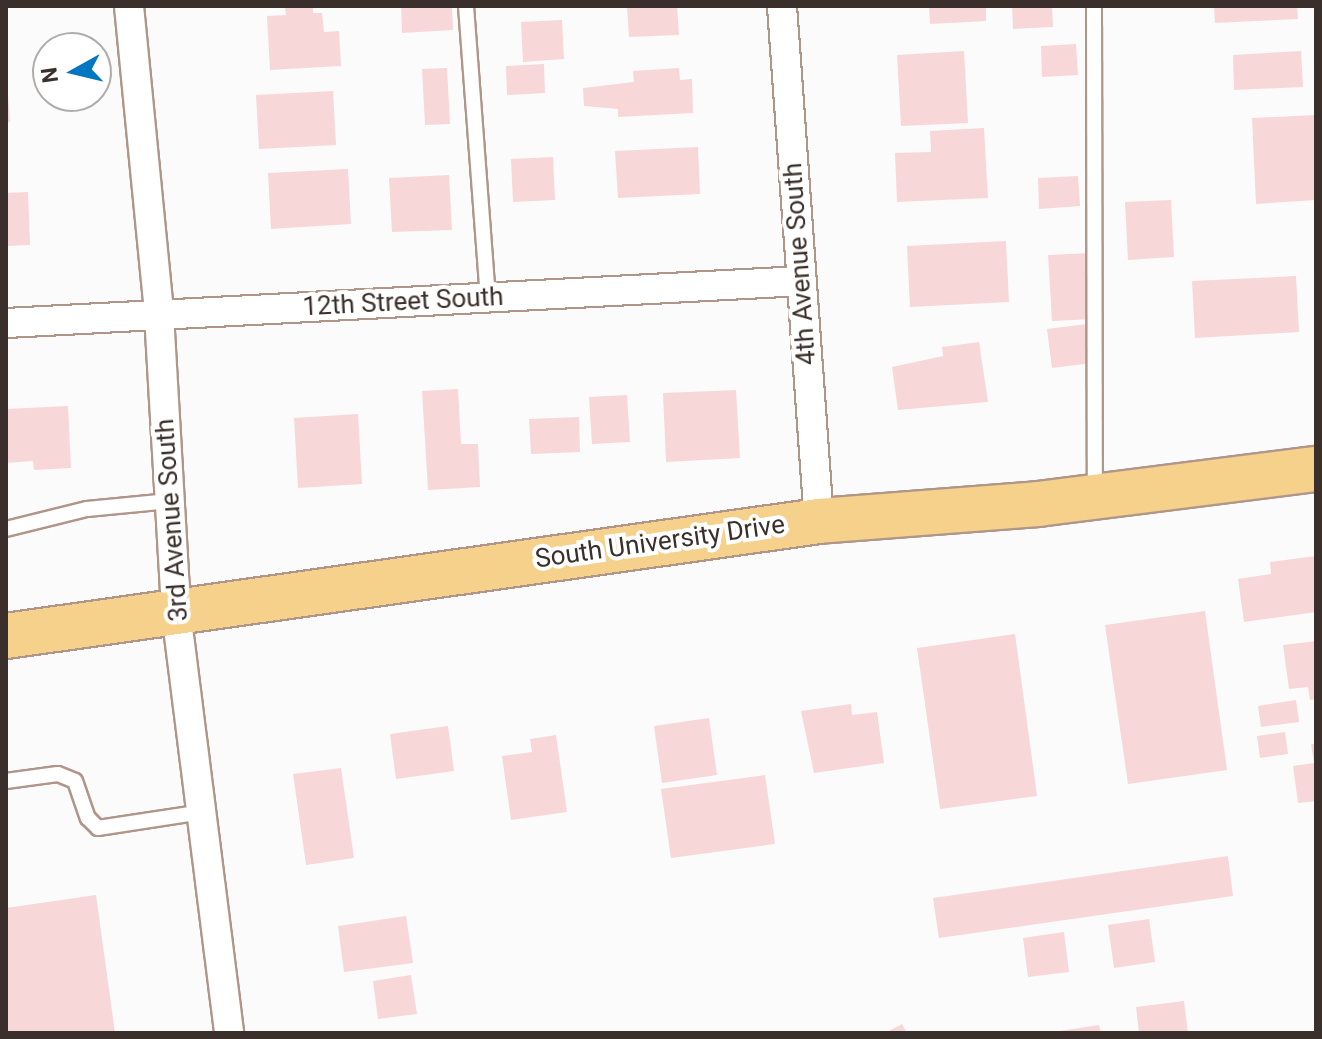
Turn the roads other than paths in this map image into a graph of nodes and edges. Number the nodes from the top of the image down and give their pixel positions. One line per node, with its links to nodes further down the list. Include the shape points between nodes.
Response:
1 (129, 6): 7 (street, 3rd Avenue South)
2 (466, 6): 6 (lane)
3 (782, 6): 5 (street, 4th Avenue South)
4 (1094, 6): 10 (lane)
5 (801, 281): 6 (street, 12th Street South); 12 (street, 4th Avenue South)
6 (488, 297): 7 (street, 12th Street South)
7 (159, 314): 8 (street, 12th Street South); 11 (street, 3rd Avenue South)
8 (6, 323)
9 (1316, 469): 10 (main road, South University Drive)
10 (1095, 498): 12 (main road, South University Drive)
11 (170, 501): 13 (lane, via 87,509); 14 (street, 3rd Avenue South)
12 (819, 521): 14 (main road, South University Drive)
13 (6, 529)
14 (176, 612): 15 (main road, South University Drive); 17 (street, 3rd Avenue South)
15 (6, 636)
16 (6, 781): 17 (lane, via 58,774 75,781 88,818 98,828)
17 (202, 812): 18 (street, 3rd Avenue South)
18 (229, 1033)

